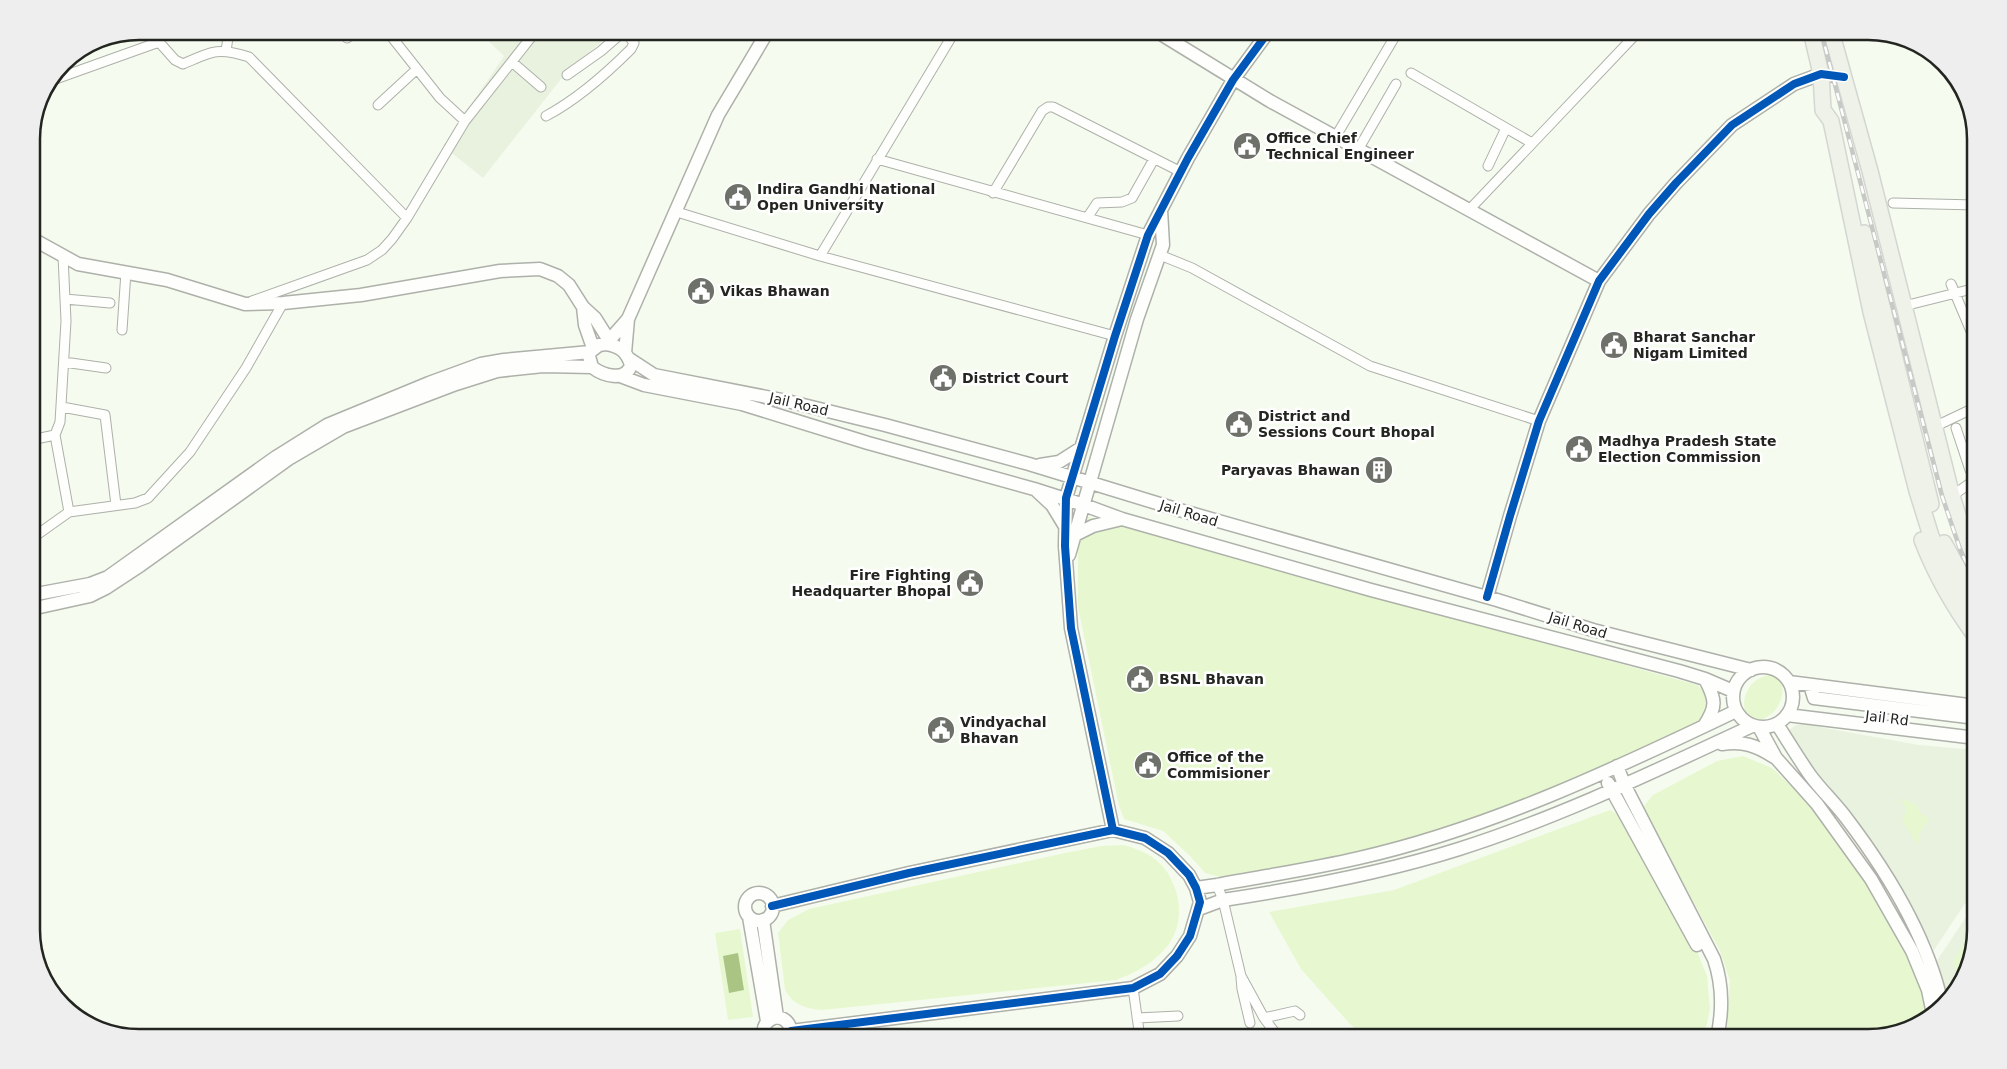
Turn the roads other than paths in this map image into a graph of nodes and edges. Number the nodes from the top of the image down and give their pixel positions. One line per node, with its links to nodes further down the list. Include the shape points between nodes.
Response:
1 (228, 40): 14 (street)
2 (394, 40): 16 (street)
3 (529, 40): 15 (street)
4 (614, 40): 19 (street)
5 (632, 40): 28 (street, via 634,43 631,49 598,80 565,106)
6 (763, 40): 43 (street, via 718,115)
7 (950, 40): 34 (street)
8 (1170, 40): 22 (street)
9 (1263, 40): 22 (street)
10 (1393, 40): 31 (street)
11 (1630, 40): 32 (street)
12 (1813, 40): 18 (main road)
13 (1834, 40): 21 (main road)
14 (226, 51): 20 (street, via 214,50 183,64 159,42); 44 (street, via 249,57)
15 (512, 62): 24 (street); 29 (street)
16 (417, 69): 26 (street); 29 (street, via 440,98)
17 (1411, 72): 30 (street)
18 (1822, 74): 21 (street); 27 (main road); 52 (street, via 1794,84 1732,125 1649,214)
19 (567, 75)
20 (62, 77)
21 (1844, 77): 25 (main road)
22 (1234, 80): 31 (street); 37 (street)
23 (1396, 84): 33 (street)
24 (541, 87)
25 (1850, 98): 60 (main road); 96 (main road, via 1839,120)
26 (378, 105)
27 (1822, 110): 96 (main road, via 1830,121 1874,325 1917,492); 102 (main road, via 1825,145 1843,232 1910,501 1934,571)
28 (546, 116)
29 (465, 120): 44 (street)
30 (1506, 128): 32 (street); 36 (street)
31 (1336, 136): 33 (street)
32 (1532, 143): 41 (street)
33 (1359, 148): 41 (street)
34 (877, 159): 38 (street); 50 (street)
35 (1154, 159): 37 (street); 38 (street, via 1048,107 1042,111); 45 (street, via 1132,198 1122,202 1098,203)
36 (1488, 166)
37 (1181, 172): 42 (street)
38 (993, 193): 45 (street)
39 (1893, 202): 40 (street)
40 (1967, 205)
41 (1470, 209): 52 (street)
42 (1161, 210): 46 (street); 48 (street, via 1164,238)
43 (677, 212): 50 (street); 62 (street)
44 (407, 218): 59 (street, via 382,250 367,260)
45 (1087, 218): 46 (street)
46 (1148, 235): 65 (street)
47 (40, 243): 49 (street)
48 (1160, 255): 75 (street, via 1192,268 1370,366); 84 (street, via 1137,319)
49 (63, 256): 51 (street, via 78,264); 56 (street)
50 (820, 256): 65 (street)
51 (126, 272): 59 (street, via 167,280); 64 (street)
52 (1599, 281): 75 (street)
53 (1951, 284): 55 (street)
54 (1967, 291): 55 (street)
55 (1955, 295): 60 (street); 63 (street)
56 (65, 298): 57 (street); 69 (street)
57 (110, 303)
58 (283, 303): 59 (street); 61 (street, via 540,268 569,285); 89 (street, via 246,368 190,452 148,498)
59 (244, 304)
60 (1904, 306): 76 (main road)
61 (583, 307): 66 (street, via 595,318); 67 (street)
62 (628, 319): 66 (street); 68 (street)
63 (1967, 322)
64 (122, 330)
65 (1115, 336): 80 (street)
66 (609, 343): 67 (street); 68 (street)
67 (592, 350): 70 (street, via 589,356); 98 (street, via 482,364 327,425 276,457 108,576 90,584)
68 (627, 356): 72 (street, via 630,370); 82 (street, Jail Road, via 654,375 796,403)
69 (64, 362): 71 (street); 73 (street)
70 (592, 367): 72 (street, via 602,374); 101 (street, via 543,366 497,371 343,427 290,458 102,590 90,596)
71 (106, 368)
72 (620, 376): 86 (street, Jail Road, via 644,385 742,404 868,443)
73 (62, 407): 78 (street); 89 (street, via 105,415)
74 (1967, 411): 76 (street)
75 (1539, 421): 99 (street)
76 (1934, 427): 87 (main road)
77 (1956, 428): 81 (street)
78 (55, 435): 79 (street); 91 (street)
79 (40, 438)
80 (1081, 448): 82 (street, via 1059,462); 83 (street)
81 (1967, 461)
82 (1035, 466): 83 (street, Jail Road)
83 (1073, 477): 84 (street, Jail Road); 88 (street)
84 (1091, 482): 90 (street); 99 (street, Jail Road)
85 (1967, 485): 87 (street)
86 (1034, 488): 88 (street, Jail Road); 93 (street, via 1052,505)
87 (1952, 496): 95 (main road)
88 (1066, 498): 90 (street, Jail Road); 93 (street)
89 (116, 505): 91 (street)
90 (1084, 505): 92 (street, Jail Road); 93 (street)
91 (69, 512): 94 (street)
92 (1122, 519): 93 (street); 104 (street, Jail Road)
93 (1070, 532): 124 (street, via 1066,567 1071,628)
94 (40, 533)
95 (1967, 540)
96 (1939, 543): 97 (main road); 100 (main road, via 1945,568)
97 (1967, 587)
98 (40, 593)
99 (1487, 597): 103 (street, Jail Road, via 1593,630)
100 (1967, 606)
101 (40, 607)
102 (1967, 625)
103 (1751, 670): 105 (street, via 1771,668); 107 (street, via 1737,681)
104 (1705, 679): 107 (street, Jail Road); 114 (street, via 1714,696 1714,707)
105 (1789, 682): 106 (street); 111 (street, via 1793,699)
106 (1810, 685): 108 (street); 109 (street)
107 (1733, 691): 110 (street)
108 (1967, 705)
109 (1809, 708): 111 (street); 112 (street, Jail Rd); 116 (street, Jail Rd); 117 (street)
110 (1736, 711): 114 (street); 115 (street, via 1741,718)
111 (1787, 715): 113 (street)
112 (1967, 717)
113 (1777, 724): 115 (street); 134 (street, via 1811,776 1881,869 1921,941)
114 (1704, 726): 120 (street)
115 (1756, 726): 118 (street); 119 (street)
116 (1967, 728)
117 (1967, 736)
118 (1711, 745): 119 (street, via 1738,742 1758,746); 122 (street)
119 (1776, 758): 135 (street, via 1817,804 1871,879 1912,951)
120 (1617, 766): 121 (street); 122 (street)
121 (1603, 773): 123 (street); 125 (street, via 1500,814 1420,841 1359,858)
122 (1624, 784): 123 (street); 148 (street, via 1714,959 1722,994)
123 (1611, 790): 127 (street, via 1459,849 1384,870); 147 (street, via 1709,965 1715,999)
124 (1113, 830): 126 (street, via 1144,838 1168,853 1189,875); 128 (street)
125 (1217, 885): 126 (street); 127 (street)
126 (1196, 888): 129 (street)
127 (1223, 900): 129 (street); 132 (street)
128 (772, 906): 130 (street, via 765,895 756,893 748,898 745,907); 131 (street, via 770,915)
129 (1199, 909): 133 (street, via 1190,936 1177,956 1160,974)
130 (749, 917): 131 (street); 140 (street)
131 (763, 920): 140 (street)
132 (1241, 976): 139 (street); 141 (street)
133 (1133, 988): 138 (street); 144 (street)
134 (1940, 997)
135 (1931, 1005)
136 (1300, 1015): 139 (street, via 1295,1012)
137 (1178, 1016): 138 (street)
138 (1137, 1018): 145 (street)
139 (1264, 1018): 146 (street)
140 (772, 1019): 142 (street); 143 (street, via 787,1021)
141 (1250, 1023)
142 (764, 1029)
143 (789, 1029)
144 (827, 1029)
145 (1139, 1029)
146 (1272, 1029)
147 (1711, 1029)
148 (1719, 1029)

